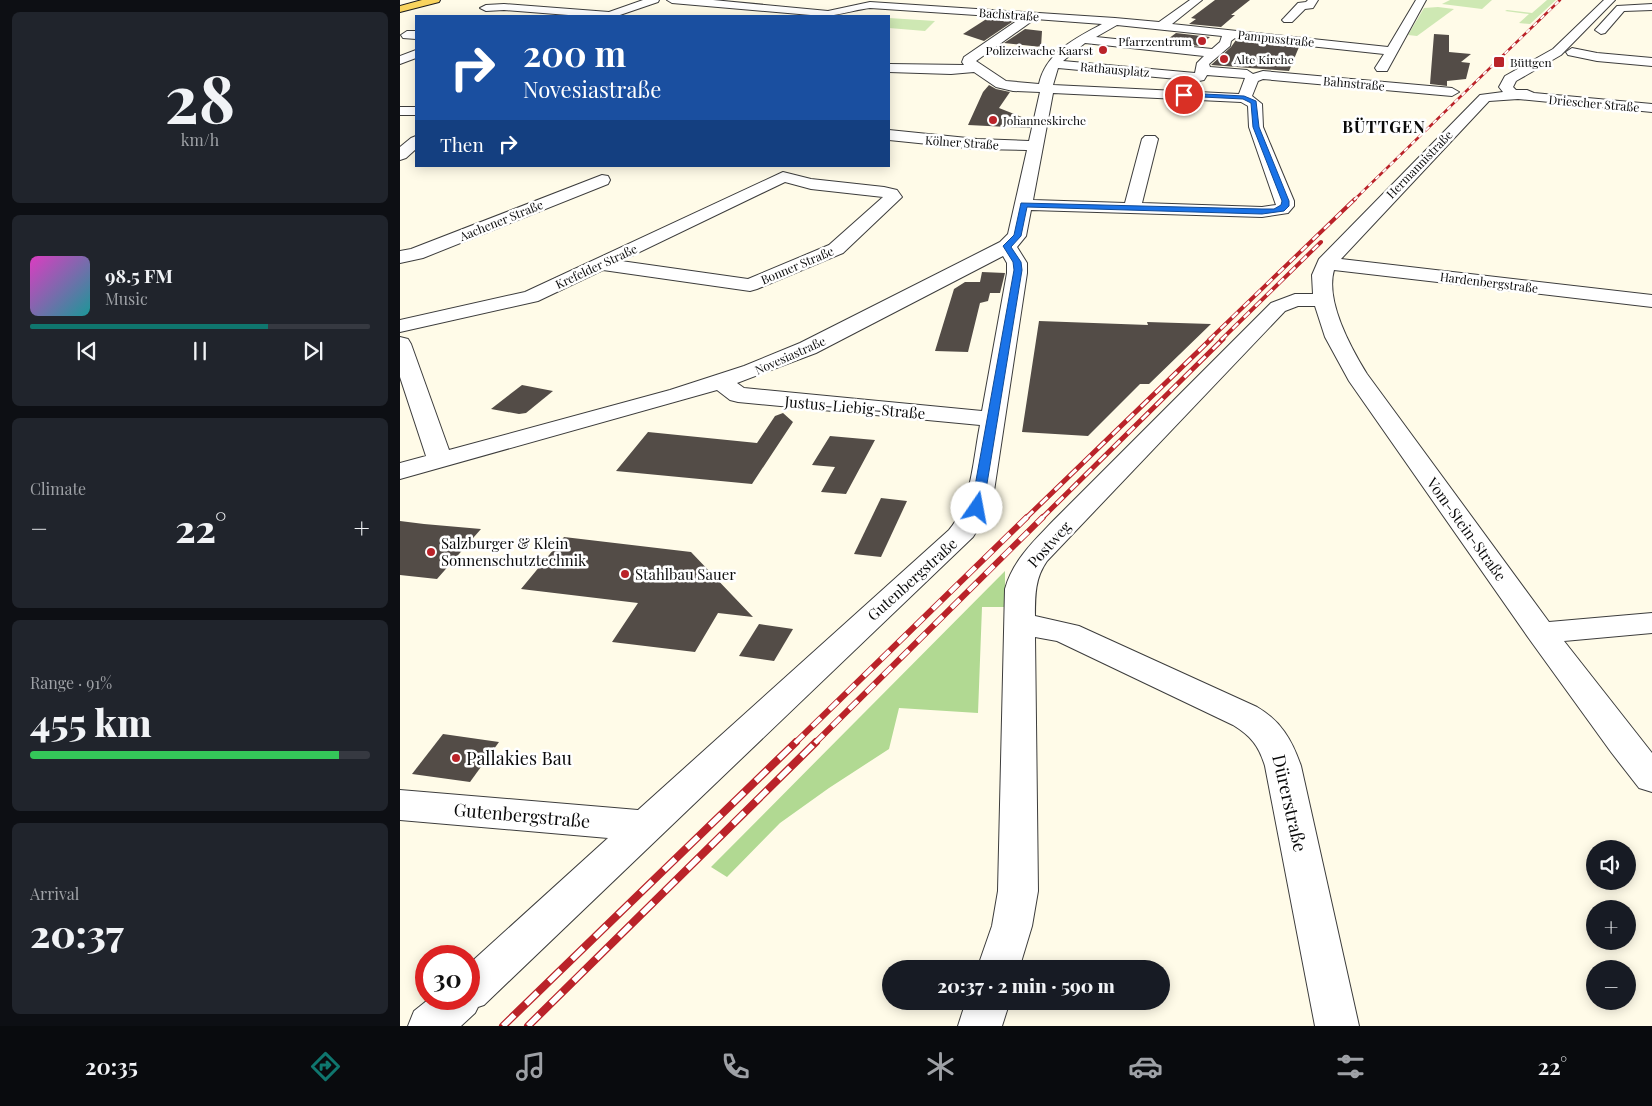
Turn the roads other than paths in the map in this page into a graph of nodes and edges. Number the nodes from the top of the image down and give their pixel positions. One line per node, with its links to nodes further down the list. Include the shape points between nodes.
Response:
1 (435, 0): 13 (main road)
2 (654, 0): 16 (street)
3 (672, 0): 10 (street)
4 (756, 0): 10 (street)
5 (805, 0): 14 (street)
6 (1197, 0): 21 (street)
7 (1313, 0): 19 (street, via 1309,6 1302,5)
8 (1420, 0): 24 (street)
9 (1610, 0): 25 (street)
10 (743, 6): 14 (street)
11 (1652, 7): 26 (street, via 1620,9 1582,50)
12 (486, 8): 15 (street, via 504,6)
13 (400, 9)
14 (788, 9): 17 (street)
15 (598, 15)
16 (611, 15)
17 (829, 15): 18 (street, Bachstraße, via 870,5)
18 (1032, 16): 20 (street, Bachstraße); 33 (street, via 969,60)
19 (1288, 20)
20 (1115, 21): 21 (street, Bachstraße); 23 (street, Rathausplatz)
21 (1161, 26): 22 (street, Pampusstraße)
22 (1232, 34): 24 (street, Pampusstraße); 27 (street)
23 (1085, 39): 27 (street, Rathausplatz); 31 (street, Rathausplatz, via 1066,51)
24 (1390, 51): 36 (street)
25 (1556, 52): 26 (street); 39 (street, via 1505,85 1507,89)
26 (1572, 52): 30 (street)
27 (1214, 53): 34 (street, via 1203,63)
28 (415, 54): 29 (street)
29 (400, 60)
30 (1652, 62)
31 (1054, 64): 34 (street, Rathausplatz, via 1199,77); 37 (street, Rathausplatz, via 1046,81)
32 (890, 68): 33 (street)
33 (977, 68): 37 (street, via 1004,85)
34 (1203, 71): 35 (street, Rathausplatz)
35 (1252, 75): 36 (street, Bahnstraße); 40 (street)
36 (1374, 85): 38 (street, Bahnstraße)
37 (1047, 89): 40 (street); 47 (street)
38 (1452, 92)
39 (1526, 96): 41 (street, Driescher Straße); 56 (street, Hermannistraße, via 1491,97 1481,102)
40 (1244, 98): 53 (street, via 1255,104 1256,127 1285,201 1282,209 1262,212)
41 (1652, 108)
42 (400, 111): 43 (street)
43 (415, 111)
44 (890, 135): 47 (street, Kölner Straße)
45 (1150, 139): 53 (street)
46 (415, 142): 48 (street)
47 (1036, 146): 52 (street)
48 (400, 155): 49 (street)
49 (415, 157)
50 (784, 177): 57 (street, Krefelder Straße); 57 (street, Bonner Straße, via 811,184 884,192 894,197 836,248 750,285)
51 (602, 180): 55 (street, Aachener Straße, via 416,254)
52 (1024, 205): 53 (street); 54 (street, via 1017,236)
53 (1132, 208)
54 (1007, 246): 62 (street, Novesiastraße, via 811,346); 64 (street, Gutenbergstraße, via 1018,270)
55 (400, 257)
56 (1326, 263): 58 (street, Vom-Stein-Straße, via 1322,277); 59 (street, Hardenbergstraße)
57 (600, 264): 60 (street, Krefelder Straße, via 526,299)
58 (1324, 300): 68 (street, Postweg, via 1295,300 1278,307 1040,552 1021,581); 69 (street, Vom-Stein-Straße, via 1336,337 1353,370)
59 (1652, 301)
60 (400, 326)
61 (400, 344): 63 (street)
62 (721, 382): 64 (street, Justus-Liebig-Straße, via 738,395); 65 (street, Novesiastraße)
63 (407, 384): 65 (street)
64 (992, 420): 72 (street, Gutenbergstraße, via 977,508 959,536)
65 (440, 460): 66 (street, Novesiastraße)
66 (400, 471)
67 (1652, 623): 69 (street)
68 (1019, 625): 73 (street, Postweg, via 1018,891 1012,926); 79 (street, Dürerstraße, via 1068,633 1245,716 1270,734 1283,766)
69 (1541, 633): 70 (street, Vom-Stein-Straße)
70 (1652, 778)
71 (400, 805): 72 (street, Gutenbergstraße)
72 (644, 826): 74 (street, Gutenbergstraße)
73 (1001, 960)
74 (480, 981)
75 (448, 1010): 77 (street)
76 (985, 1010): 78 (street)
77 (430, 1026)
78 (980, 1026)
79 (1338, 1026)

